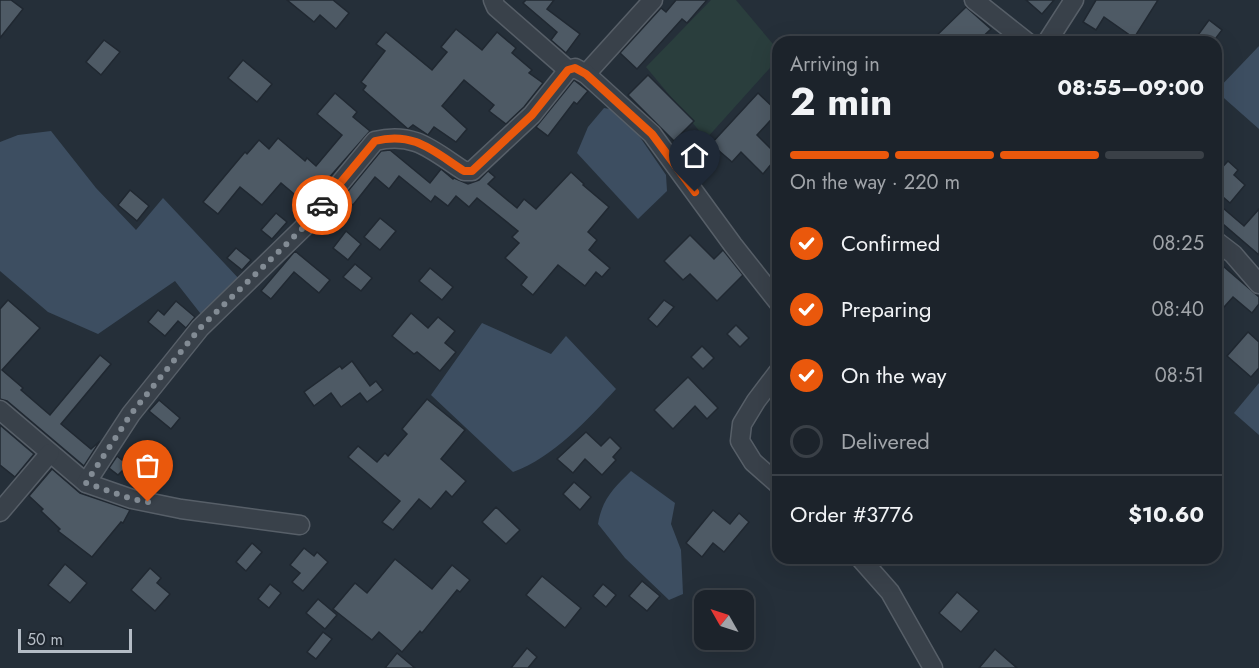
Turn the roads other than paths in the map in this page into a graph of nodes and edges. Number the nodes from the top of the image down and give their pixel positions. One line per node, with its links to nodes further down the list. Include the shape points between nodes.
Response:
1 (493, 0): 7 (street, via 496,7)
2 (653, 0): 8 (street)
3 (974, 0): 5 (street)
4 (1074, 0): 6 (street)
5 (1019, 36)
6 (1051, 36)
7 (568, 70): 8 (street, via 575,68); 16 (street, via 532,115 472,171 464,171 416,140 375,141 303,228 200,328 131,414)
8 (586, 74): 11 (street, via 652,134)
9 (1222, 246): 10 (street)
10 (1259, 284)
11 (772, 294)
12 (772, 380): 15 (street, via 742,424 740,441 753,462)
13 (0, 410): 14 (street)
14 (50, 453): 16 (street); 17 (street)
15 (772, 479)
16 (86, 483): 18 (street, via 132,499 181,509)
17 (0, 512)
18 (300, 525)
19 (865, 564): 20 (street, via 890,592)
20 (933, 668)

